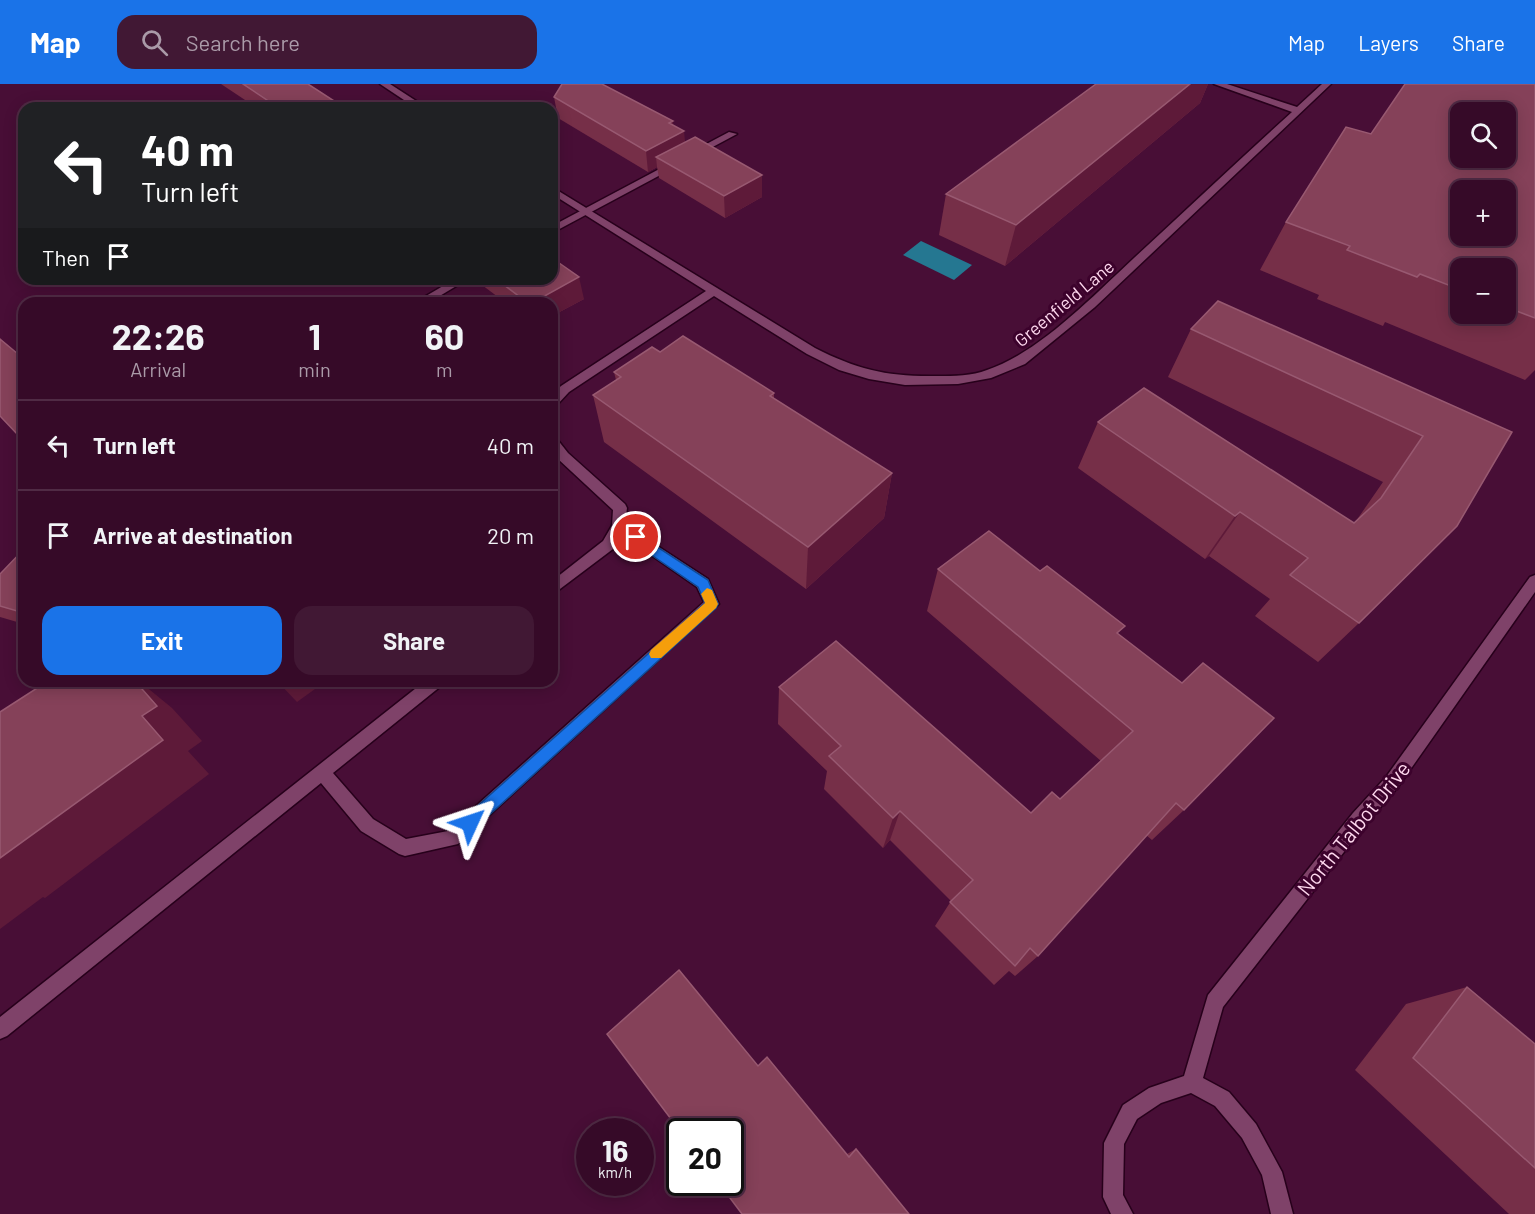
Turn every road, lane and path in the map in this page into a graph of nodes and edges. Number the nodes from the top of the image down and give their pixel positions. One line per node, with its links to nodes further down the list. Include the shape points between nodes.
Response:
1 (384, 84): 4 (street)
2 (1218, 84): 5 (street)
3 (1327, 84): 5 (street, Greenfield Lane)
4 (412, 102)
5 (1298, 111): 11 (street, Greenfield Lane, via 1092,304 1021,361 987,375 905,381 843,367)
6 (732, 135): 8 (street)
7 (558, 193): 8 (street, Greenfield Lane)
8 (586, 211): 9 (street); 11 (street, Greenfield Lane)
9 (558, 227)
10 (452, 285): 12 (street)
11 (715, 290): 13 (street)
12 (431, 297)
13 (558, 397)
14 (558, 450): 15 (street, via 620,508)
15 (619, 526): 17 (street, via 608,545); 19 (street, via 703,584 712,604 452,838 405,848 367,825)
16 (1535, 581): 21 (street, North Talbot Drive, via 1392,782 1215,1002)
17 (558, 584)
18 (428, 687): 19 (street)
19 (322, 772): 20 (street)
20 (0, 1029)
21 (1192, 1083): 22 (street, via 1156,1095 1130,1112 1114,1143 1113,1197); 23 (street, via 1222,1099 1249,1131 1272,1172)
22 (1122, 1214)
23 (1282, 1214)

